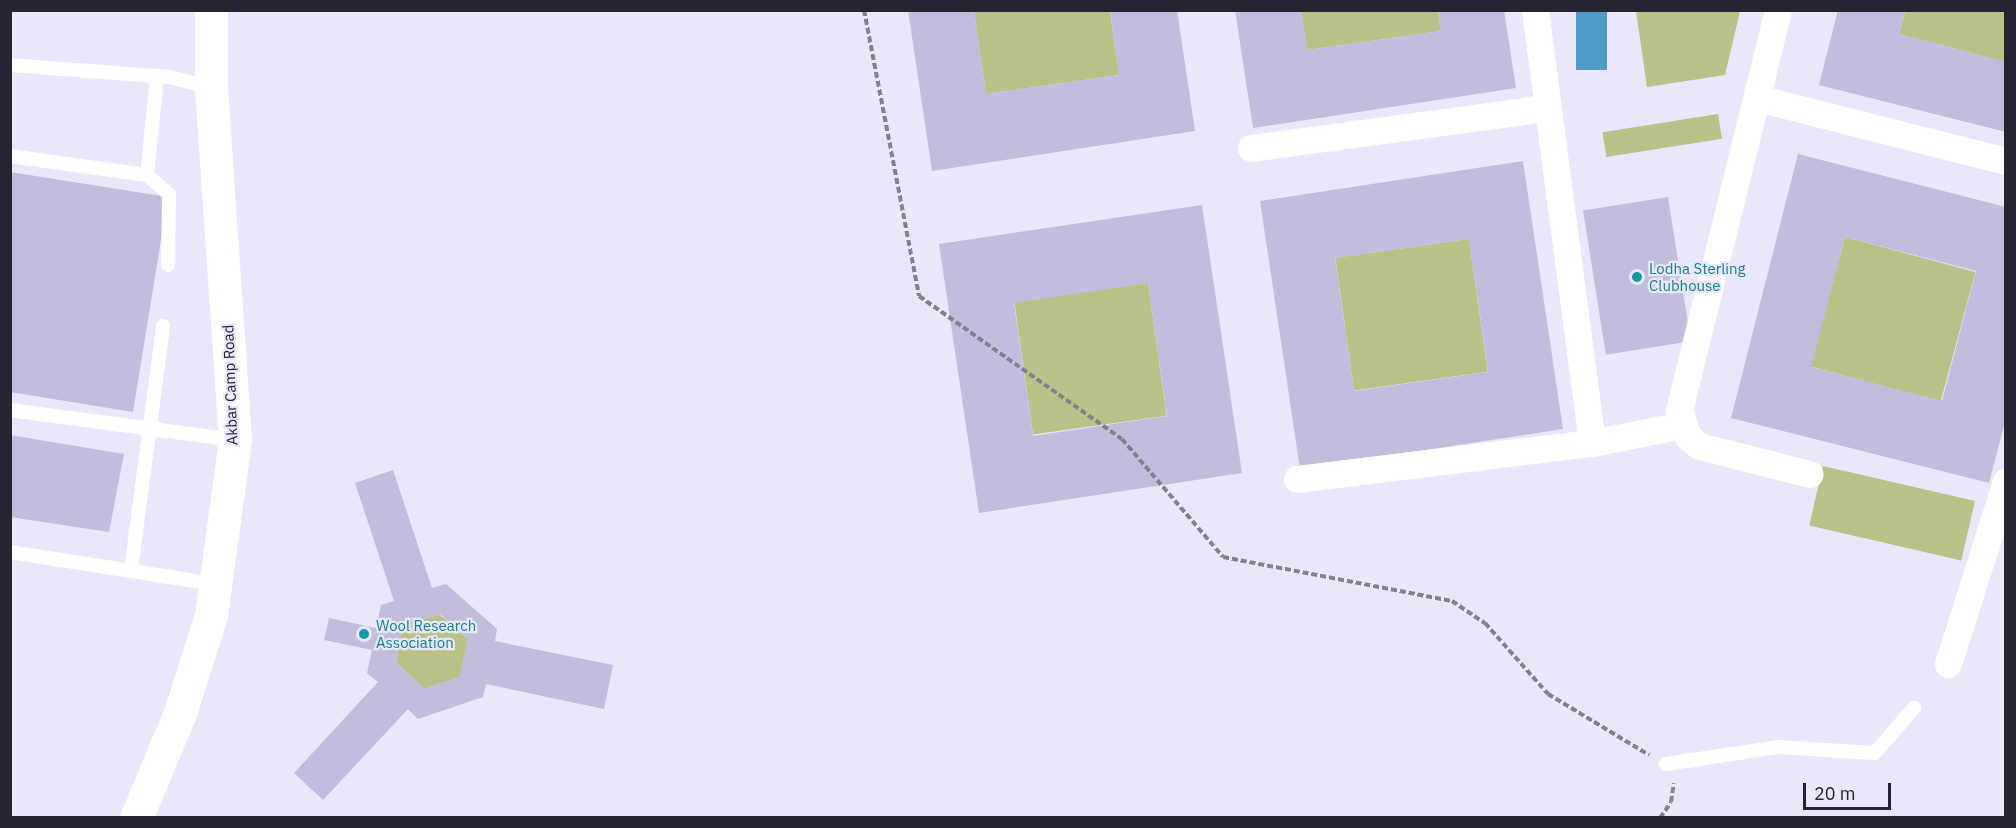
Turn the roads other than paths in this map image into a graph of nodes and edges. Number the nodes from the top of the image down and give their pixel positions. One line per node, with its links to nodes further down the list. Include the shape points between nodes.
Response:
1 (211, 10): 6 (street, Akbar Camp Road)
2 (1535, 10): 8 (street)
3 (1778, 10): 7 (street)
4 (10, 65): 5 (lane)
5 (157, 76): 6 (lane); 12 (lane)
6 (211, 88): 18 (street, Akbar Camp Road)
7 (1756, 98): 11 (street); 16 (street, via 1679,410)
8 (1547, 108): 9 (street); 19 (street)
9 (1251, 148)
10 (10, 156): 12 (lane)
11 (2006, 161)
12 (147, 175): 13 (lane, via 169,194)
13 (168, 265)
14 (163, 326): 17 (lane)
15 (10, 410): 17 (lane)
16 (1682, 425): 19 (street); 20 (street, via 1699,446)
17 (153, 429): 18 (lane); 24 (lane)
18 (235, 440): 25 (street, Akbar Camp Road)
19 (1592, 443): 21 (street)
20 (1810, 474)
21 (1297, 479)
22 (2006, 481): 26 (street)
23 (10, 552): 24 (lane)
24 (131, 570): 25 (lane)
25 (215, 584): 29 (street, Akbar Camp Road, via 211,615 180,713)
26 (1948, 664)
27 (1914, 708): 28 (lane, via 1875,753 1778,747)
28 (1666, 764)
29 (136, 818)

